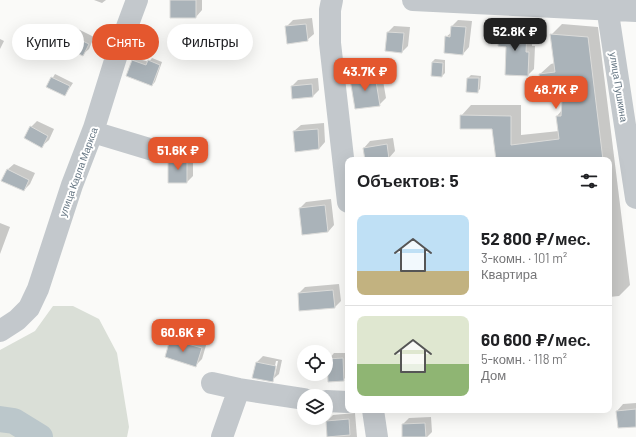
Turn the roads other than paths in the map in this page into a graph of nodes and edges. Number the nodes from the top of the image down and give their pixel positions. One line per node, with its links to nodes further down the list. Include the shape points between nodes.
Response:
1 (137, 0): 6 (street, улица Карла Маркса, via 118,50)
2 (332, 0): 8 (street, via 330,43)
3 (412, 0): 4 (street)
4 (607, 5): 5 (street); 9 (street, улица Пушкина)
5 (636, 11)
6 (93, 132): 7 (street); 10 (street, улица Карла Маркса, via 72,185 38,290 29,308)
7 (156, 151)
8 (345, 176)
9 (636, 198)
10 (0, 331)
11 (212, 383): 12 (street)
12 (239, 389): 13 (street); 17 (street)
13 (297, 398)
14 (333, 401): 15 (street)
15 (345, 402)
16 (373, 413): 18 (street)
17 (222, 437)
18 (377, 437)

